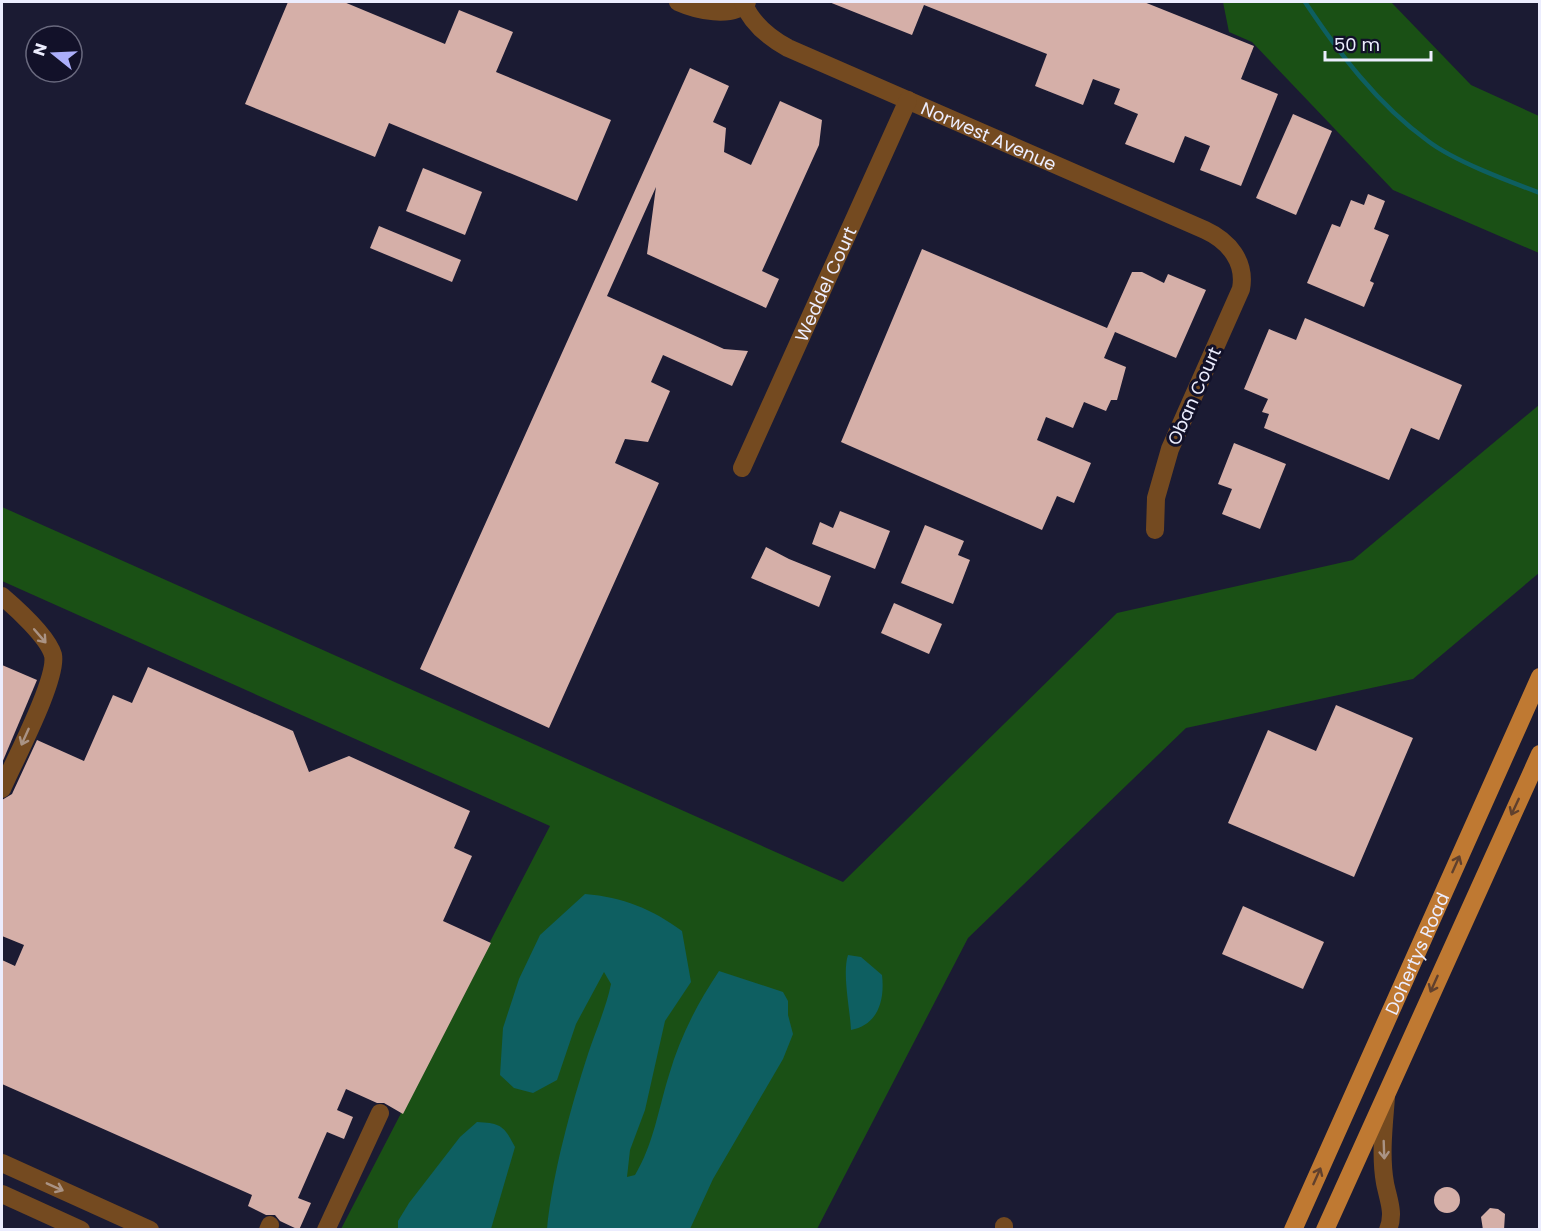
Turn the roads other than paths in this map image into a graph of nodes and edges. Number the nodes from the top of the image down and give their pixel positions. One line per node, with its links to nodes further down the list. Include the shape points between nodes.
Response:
1 (678, 2): 2 (street, via 706,11 727,10)
2 (745, 3): 3 (street, Norwest Avenue, via 769,37)
3 (908, 100): 4 (street, Norwest Avenue, via 1215,235 1230,248); 5 (street, Weddel Court)
4 (1240, 265): 6 (street, Oban Court, via 1241,289 1161,476)
5 (742, 468)
6 (1155, 530)
7 (2, 596): 10 (street, one-way to 10, via 50,647 54,664)
8 (1539, 677): 11 (main road, Dohertys Road, one-way to 8)
9 (1539, 753): 12 (main road, Dohertys Road, one-way to 12)
10 (2, 789)
11 (1421, 943): 12 (main road); 20 (main road, Dohertys Road, one-way to 11)
12 (1447, 954): 13 (main road, Dohertys Road, one-way to 13)
13 (1386, 1092): 21 (main road, Dohertys Road); 22 (street, Dohertys Road, one-way to 22, via 1383,1129 1385,1182 1391,1213)
14 (380, 1113): 19 (street)
15 (2, 1163): 18 (street, one-way to 18)
16 (2, 1194): 17 (street)
17 (81, 1230)
18 (150, 1230)
19 (326, 1230)
20 (1293, 1230)
21 (1325, 1230)
22 (1388, 1230)

